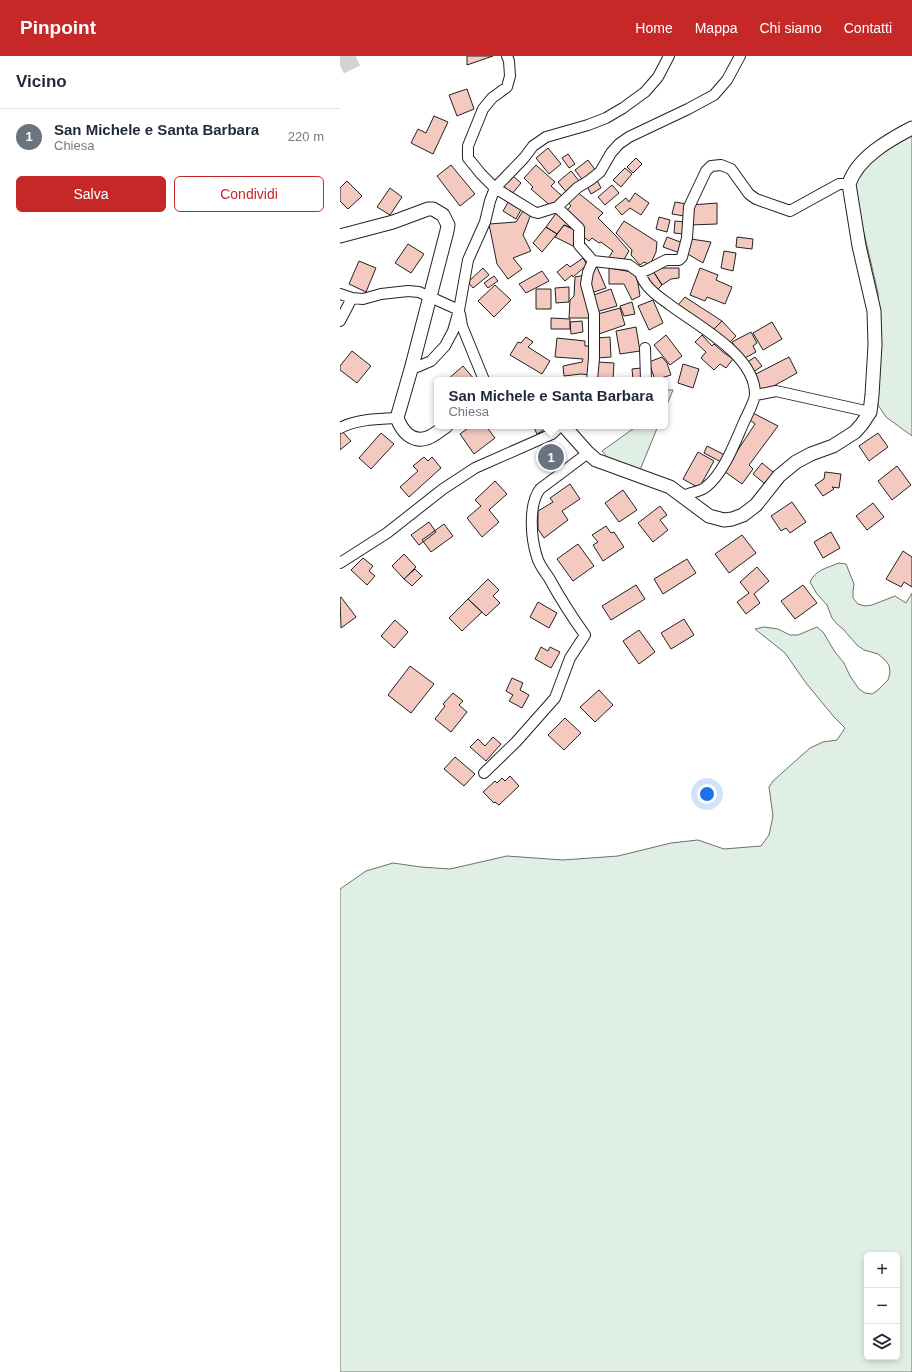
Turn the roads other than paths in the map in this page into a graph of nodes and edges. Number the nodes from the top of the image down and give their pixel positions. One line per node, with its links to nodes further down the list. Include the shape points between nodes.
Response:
1 (507, 56): 6 (street, via 510,76 507,87 492,98 483,109 468,146 468,158)
2 (669, 56): 6 (street, via 658,78 645,92 606,118 546,137 533,146)
3 (740, 56): 7 (street, via 727,80 714,95 619,144 600,172 577,188)
4 (912, 128): 5 (street, via 868,157 859,165)
5 (849, 184): 10 (street, via 839,184 790,211 749,194 731,169 721,165 711,166 689,206 687,238 682,257 679,260 666,260); 22 (street, via 859,246 874,311 875,345)
6 (495, 188): 7 (street, via 534,212); 14 (street, via 485,222 468,260)
7 (557, 207): 9 (street, via 579,228 579,245)
8 (340, 236): 12 (street, via 393,222 428,209 439,211 446,220 447,231)
9 (593, 261): 10 (street, via 630,265); 19 (street, via 586,284 594,314)
10 (640, 273): 21 (street, via 642,281 654,293 737,356 754,383)
11 (340, 294): 13 (street)
12 (431, 297): 13 (street, via 408,291 363,299); 14 (street); 17 (street)
13 (352, 298): 15 (street)
14 (459, 310): 17 (street, via 453,331 439,353 425,364); 18 (street, via 462,326)
15 (340, 321)
16 (645, 348): 20 (street)
17 (412, 366): 23 (street)
18 (483, 377)
19 (592, 377)
20 (646, 377)
21 (756, 395): 22 (street, via 776,391); 29 (street, via 717,474 706,488)
22 (870, 412): 29 (street, via 855,432 833,446 796,462 779,476 756,505 744,515 724,520 709,516)
23 (397, 418): 24 (street, via 346,424); 25 (street, via 410,437 427,438)
24 (340, 428)
25 (441, 429)
26 (557, 429): 30 (street, via 552,434 469,472 387,533)
27 (567, 429): 28 (street)
28 (588, 453): 29 (street, via 604,464 670,487); 31 (street, via 540,489 535,496 532,517 537,558 585,635 570,658 555,698)
29 (684, 496)
30 (340, 563)
31 (484, 773)

